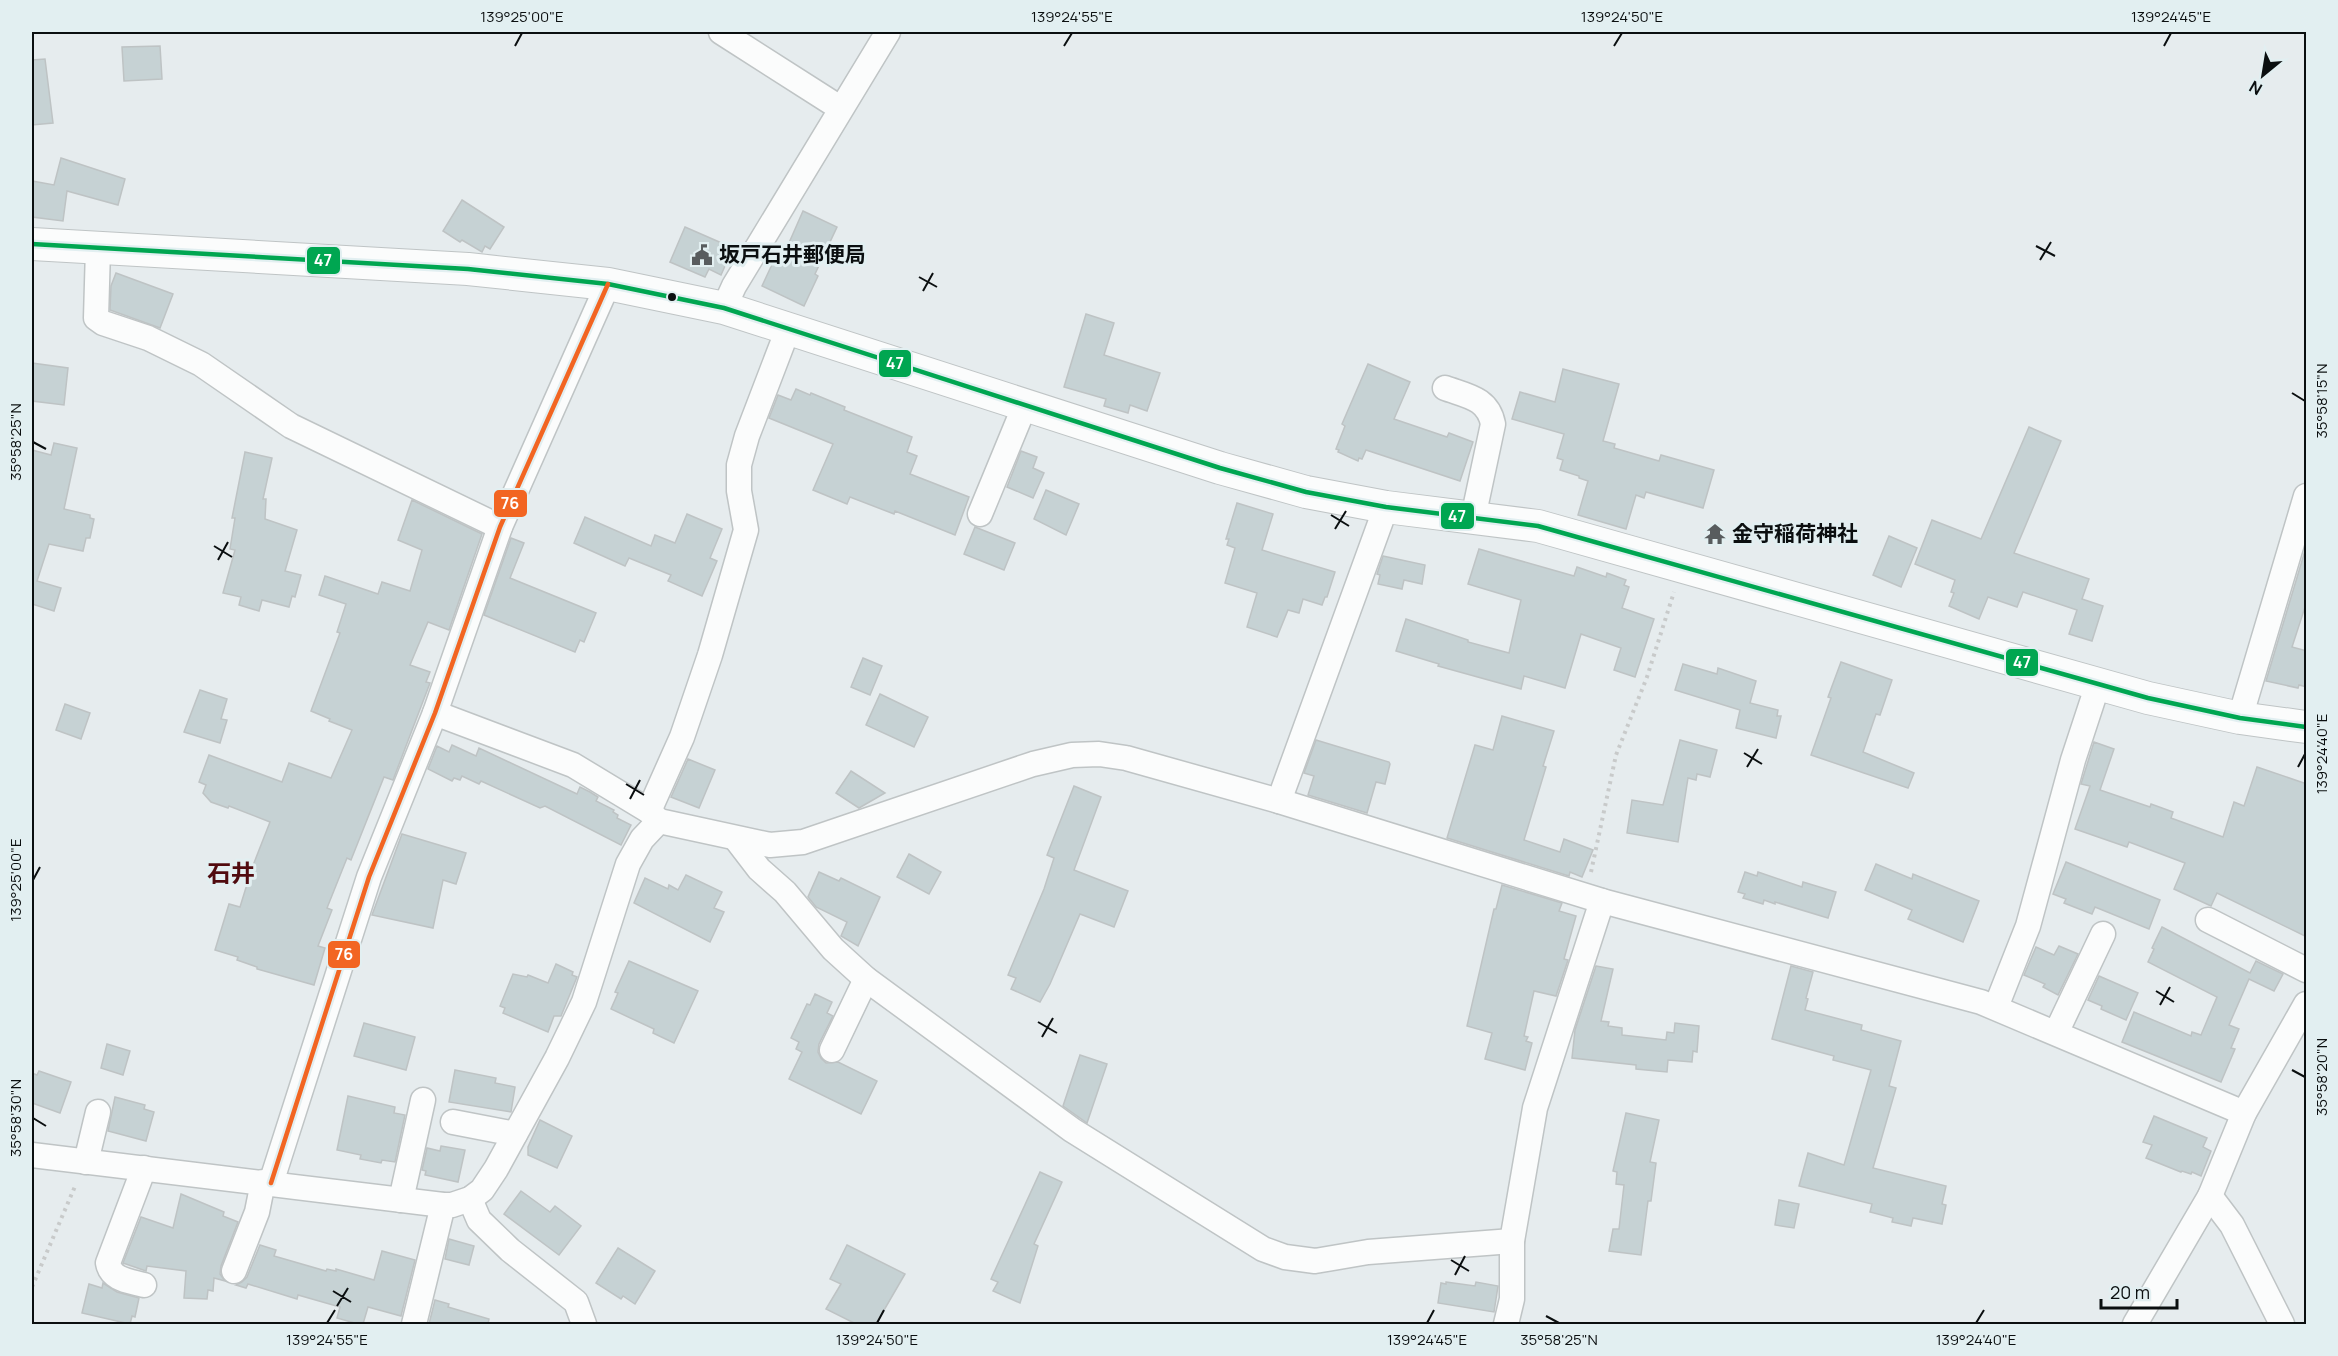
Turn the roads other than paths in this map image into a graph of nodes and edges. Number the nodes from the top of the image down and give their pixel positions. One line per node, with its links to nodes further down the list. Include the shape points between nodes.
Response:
1 (721, 32): 3 (street)
2 (888, 32): 3 (street)
3 (840, 108): 7 (street)
4 (32, 244): 5 (main road)
5 (98, 249): 6 (main road, via 468,269); 15 (street, via 96,318 103,323 148,338 201,364 291,426)
6 (608, 284): 7 (main road); 15 (street)
7 (724, 308): 8 (main road)
8 (788, 329): 10 (main road); 21 (street, via 739,465 746,530 710,655)
9 (1445, 388): 14 (street, via 1474,399 1491,412 1493,424)
10 (1025, 405): 12 (main road, via 1220,468 1306,492); 13 (street)
11 (2307, 496): 18 (street)
12 (1386, 507): 14 (main road); 20 (street)
13 (980, 514)
14 (1473, 518): 16 (main road, via 1538,526)
15 (500, 526): 17 (street)
16 (2098, 684): 18 (main road); 29 (street, via 2028,926)
17 (435, 713): 21 (street, via 573,765); 40 (street, via 369,878)
18 (2240, 718): 19 (main road)
19 (2307, 727)
20 (1279, 801): 22 (street, via 1126,758 1072,755 1033,764 803,842 770,845); 23 (street)
21 (654, 816): 22 (street); 36 (street, via 628,864 584,1002)
22 (736, 839): 27 (street, via 833,949)
23 (1594, 899): 29 (street); 45 (street, via 1535,1108)
24 (2208, 920): 26 (street)
25 (2103, 934): 30 (street)
26 (2307, 969)
27 (866, 979): 31 (street); 45 (street, via 1072,1130 1263,1249 1315,1261 1368,1252)
28 (2307, 1004): 34 (street)
29 (1996, 1007): 30 (street)
30 (2056, 1033): 34 (street)
31 (832, 1050)
32 (423, 1100): 43 (street)
33 (98, 1112): 38 (street)
34 (2244, 1113): 41 (street)
35 (453, 1122): 36 (street)
36 (515, 1134): 42 (street, via 482,1190)
37 (32, 1155): 38 (street)
38 (86, 1162): 39 (street)
39 (144, 1168): 40 (street); 47 (street, via 108,1263 116,1277)
40 (267, 1183): 43 (street); 46 (street)
41 (2210, 1196): 51 (street); 52 (street, via 2232,1225)
42 (470, 1199): 44 (street); 49 (street, via 479,1220 576,1302)
43 (401, 1200): 44 (street)
44 (443, 1205): 48 (street)
45 (1512, 1241): 50 (street, via 1512,1299)
46 (234, 1271)
47 (144, 1285)
48 (414, 1324)
49 (584, 1324)
50 (1506, 1324)
51 (2135, 1324)
52 (2282, 1324)

